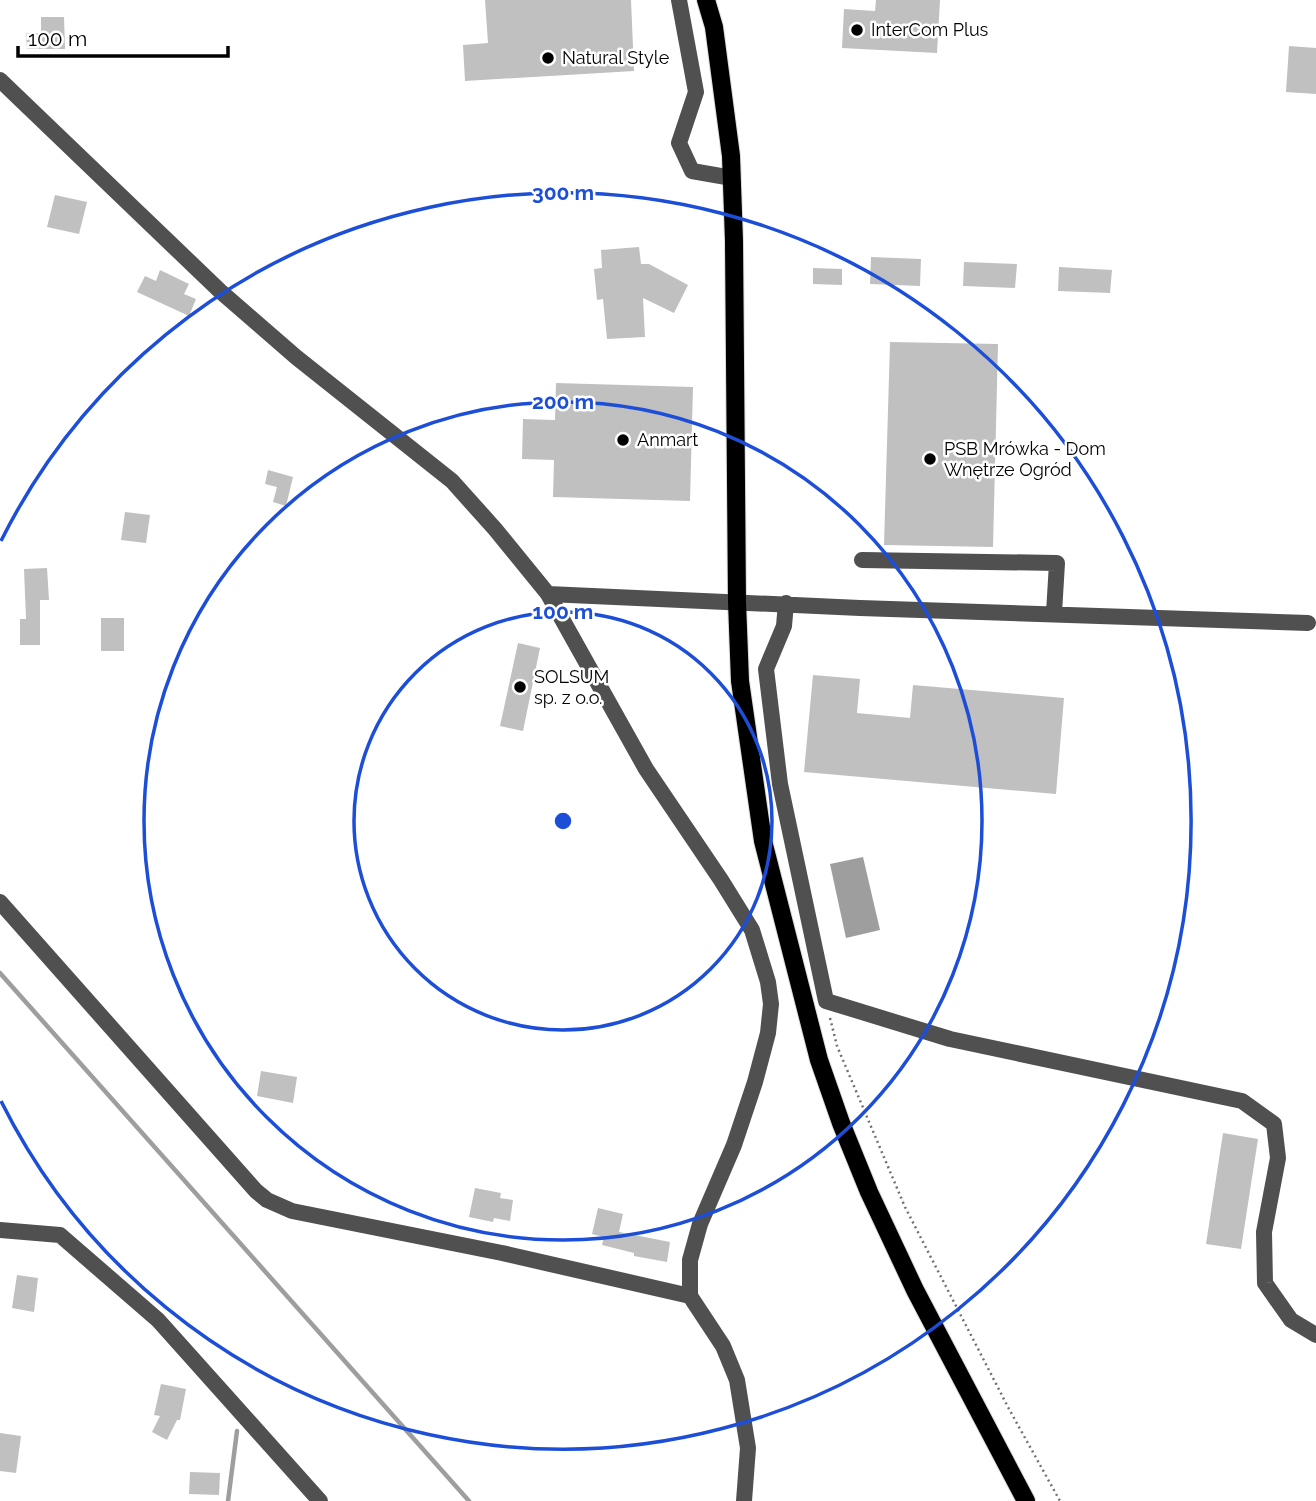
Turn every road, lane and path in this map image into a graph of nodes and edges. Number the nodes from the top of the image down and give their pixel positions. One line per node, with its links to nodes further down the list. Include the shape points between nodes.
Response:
1 (679, 0): 4 (street, via 696,92 679,143 692,171)
2 (706, 0): 4 (main road, via 714,27)
3 (0, 80): 6 (street, via 273,338 452,481)
4 (732, 178): 7 (main road)
5 (862, 560): 9 (street, via 1057,563)
6 (548, 594): 7 (street); 14 (street, via 646,769 752,930 768,982 768,1033 734,1144 700,1224 690,1260)
7 (737, 602): 8 (street); 18 (main road, via 740,681 763,841 819,1060 869,1192 909,1278)
8 (786, 603): 9 (street); 12 (street, via 783,626 766,669 780,784)
9 (1054, 613): 10 (street)
10 (1308, 623)
11 (0, 902): 14 (street, via 267,1200 292,1211)
12 (826, 1001): 15 (street, via 950,1039 1242,1101 1274,1124 1278,1158 1264,1232 1265,1283 1291,1320); 19 (path, via 837,1046 905,1207)
13 (0, 1230): 16 (street, via 60,1235 158,1320)
14 (690, 1296): 17 (street, via 723,1346 737,1380 748,1448)
15 (1316, 1335)
16 (320, 1501)
17 (744, 1501)
18 (1026, 1501)
19 (1060, 1501)

